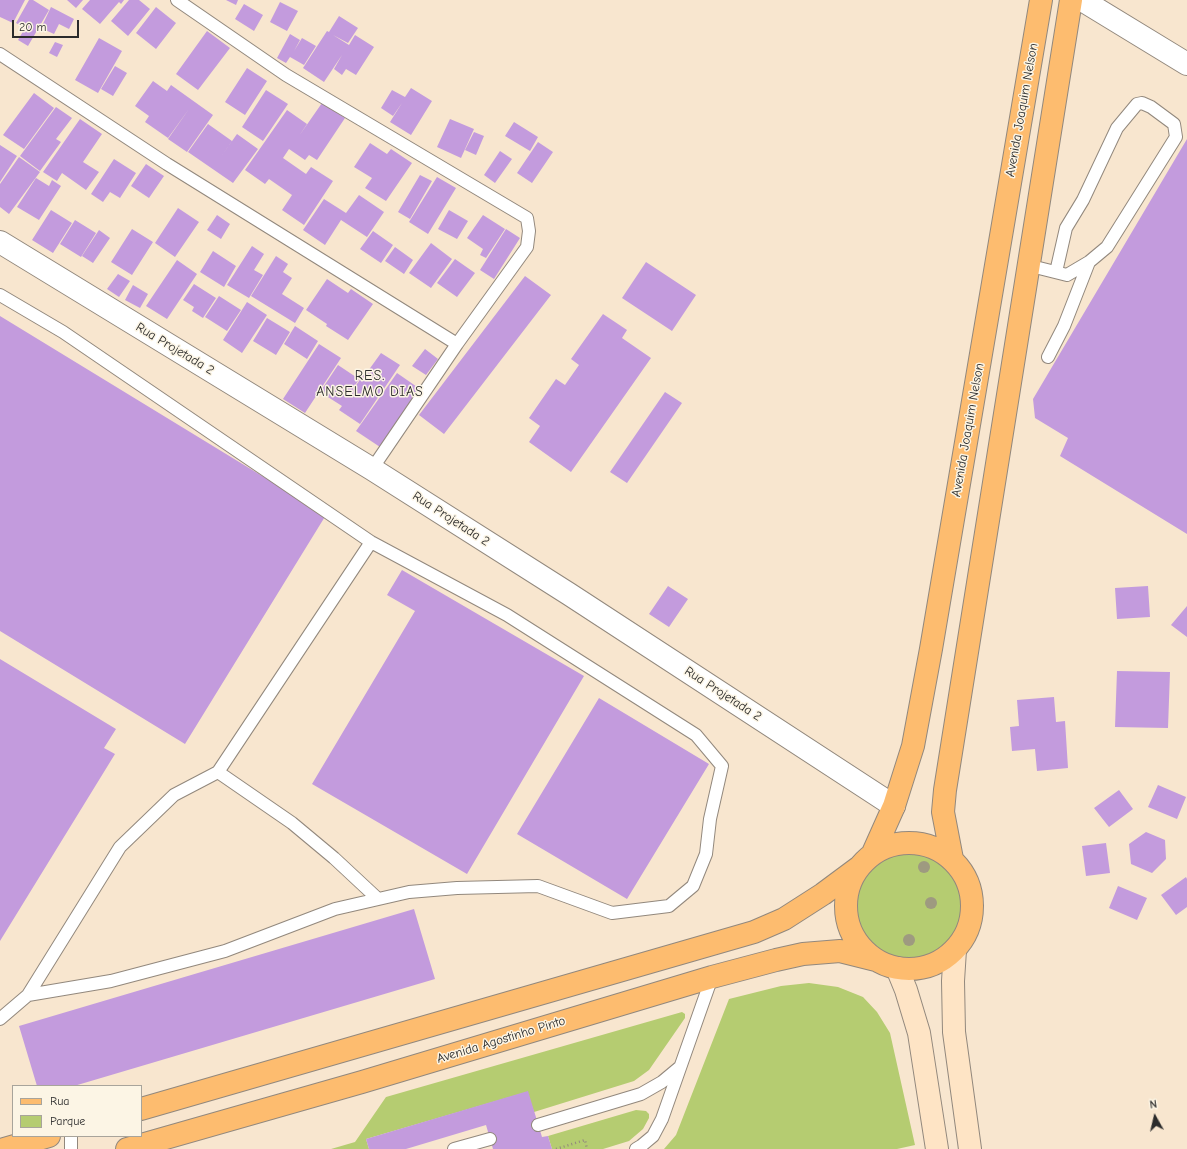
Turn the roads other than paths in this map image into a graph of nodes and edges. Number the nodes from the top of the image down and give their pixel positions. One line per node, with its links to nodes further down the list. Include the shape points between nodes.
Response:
1 (177, 0): 12 (lane, via 286,75 527,218 527,247)
2 (1041, 0): 17 (main road, Avenida Joaquim Nelson, via 931,649 913,746)
3 (1071, 0): 9 (main road)
4 (1082, 0): 6 (street)
5 (0, 54): 12 (lane, via 166,164)
6 (1187, 64)
7 (0, 242): 14 (street, Rua Projetada 2)
8 (1089, 262): 10 (lane, via 1067,275); 10 (lane, via 1107,246 1176,137 1174,124 1142,103 1137,104 1117,128 1083,200 1066,228); 13 (lane, via 1064,326)
9 (1028, 265): 10 (lane); 18 (main road, via 945,790 943,812)
10 (1056, 272)
11 (0, 295): 15 (lane, via 63,332)
12 (457, 344): 14 (lane)
13 (1048, 358)
14 (372, 469): 17 (street, Rua Projetada 2)
15 (371, 542): 16 (lane); 20 (lane, via 507,615 696,735 722,766 710,819 706,854 693,886 669,906 612,913 538,886 457,888)
16 (218, 772): 20 (lane, via 292,823); 25 (lane, via 174,795 120,848)
17 (894, 806): 19 (main road, Avenida Joaquim Nelson)
18 (952, 859): 19 (main road, via 935,848 914,842 893,845); 21 (main road, via 964,875 972,894 972,914 967,933)
19 (865, 861): 22 (main road, via 848,887 845,908 849,928 860,947); 28 (main road, via 823,894 784,919 754,932)
20 (378, 899): 25 (lane, via 335,909 225,951 111,981)
21 (955, 950): 23 (main road, via 938,962 918,969); 33 (main road, via 952,981 954,1032)
22 (876, 960): 23 (main road); 24 (main road, Avenida Agostinho Pinto, via 840,951 803,954)
23 (897, 968): 34 (main road, via 919,1033)
24 (712, 977): 27 (lane); 37 (main road, Avenida Agostinho Pinto)
25 (28, 995): 26 (lane)
26 (0, 1019)
27 (681, 1066): 29 (lane, via 662,1082 641,1094); 39 (lane, via 662,1119 653,1136)
28 (142, 1110)
29 (538, 1125)
30 (46, 1137): 35 (main road)
31 (71, 1137): 36 (lane)
32 (490, 1138): 38 (lane)
33 (969, 1140)
34 (937, 1144)
35 (4, 1149)
36 (71, 1149)
37 (127, 1149)
38 (454, 1149)
39 (636, 1149)

